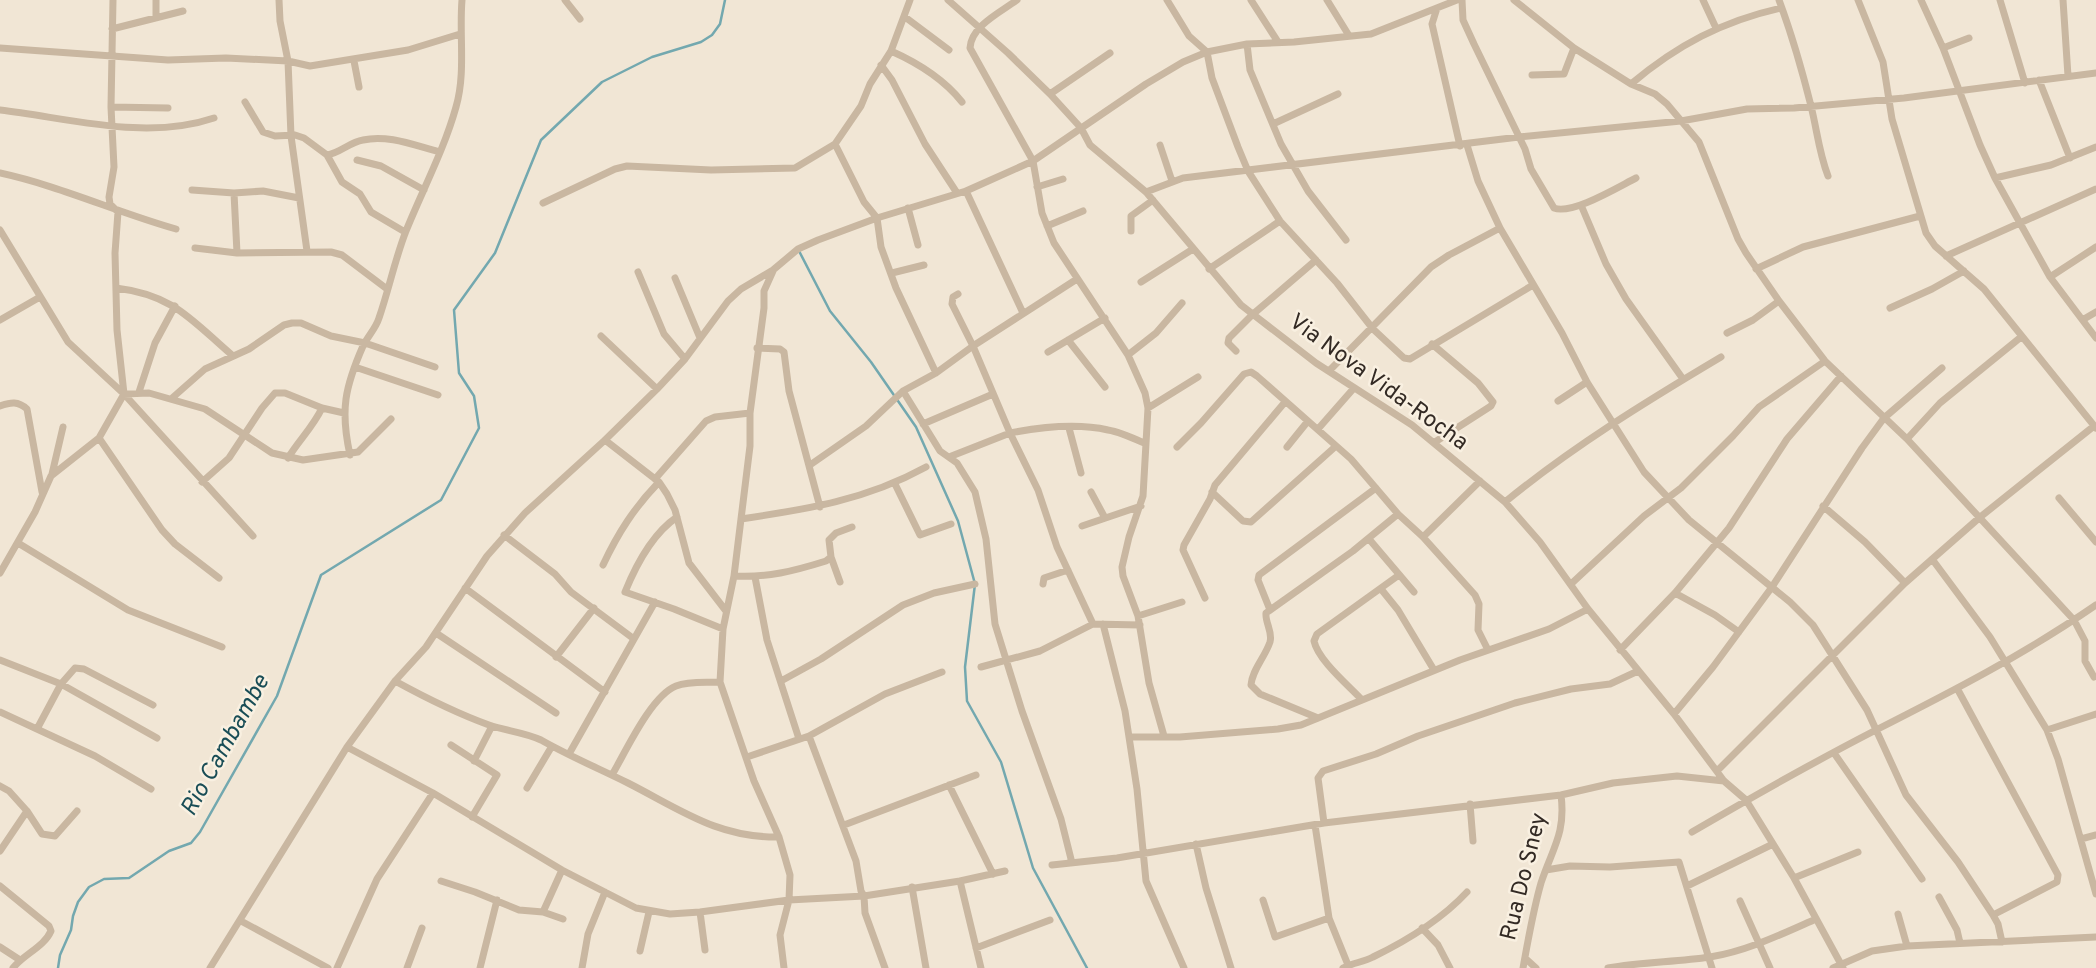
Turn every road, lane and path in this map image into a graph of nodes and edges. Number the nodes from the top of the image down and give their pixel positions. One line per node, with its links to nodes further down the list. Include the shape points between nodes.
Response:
1 (113, 0): 28 (street)
2 (156, 0): 24 (street)
3 (279, 0): 43 (street)
4 (462, 0): 30 (street)
5 (565, 0): 26 (street)
6 (910, 0): 25 (street)
7 (948, 0): 29 (street, Via Nova Vida-Rocha)
8 (1017, 0): 29 (street)
9 (1167, 0): 40 (street, via 1189,36)
10 (1251, 0): 33 (street)
11 (1327, 0): 31 (street)
12 (1457, 0): 20 (street)
13 (1462, 0): 69 (street, via 1463,20)
14 (1514, 0): 36 (street)
15 (1703, 0): 27 (street)
16 (1858, 0): 56 (street, via 1883,62)
17 (1920, 0): 37 (street)
18 (2000, 0): 50 (street)
19 (2063, 0): 48 (street)
20 (1445, 2): 22 (street)
21 (1780, 4): 27 (street); 59 (street)
22 (1437, 8): 31 (street, via 1371,34); 72 (street, via 1432,24)
23 (183, 11): 24 (street)
24 (156, 18): 28 (street)
25 (905, 18): 38 (street); 39 (street)
26 (580, 19)
27 (1716, 28): 51 (street, via 1669,53)
28 (112, 29): 42 (street)
29 (979, 29): 54 (street, Via Nova Vida-Rocha); 78 (street, via 970,48)
30 (460, 33): 44 (street); 74 (street, via 461,82)
31 (1348, 34): 33 (street)
32 (1969, 38): 37 (street)
33 (1278, 42): 34 (street)
34 (1247, 44): 40 (street); 65 (street, via 1250,70)
35 (0, 48): 42 (street)
36 (1574, 48): 47 (street, via 1564,74); 51 (street)
37 (1943, 48): 53 (street)
38 (949, 50)
39 (891, 51): 45 (street); 58 (street, via 942,81)
40 (1207, 52): 67 (street, via 1146,84); 80 (street, via 1212,78)
41 (1110, 53): 54 (street)
42 (111, 55): 43 (street); 60 (street)
43 (288, 61): 44 (street, via 310,66); 68 (street)
44 (354, 61): 52 (street)
45 (881, 65): 70 (street); 94 (street)
46 (2096, 73): 48 (street)
47 (1532, 75)
48 (2068, 76): 49 (street)
49 (2039, 80): 50 (street); 76 (street)
50 (2025, 83): 53 (street)
51 (1631, 84): 64 (street, via 1662,100)
52 (359, 87)
53 (1959, 92): 56 (street); 84 (street)
54 (1050, 94): 67 (street, Via Nova Vida-Rocha)
55 (1338, 94): 65 (street)
56 (1889, 99): 59 (street); 102 (street)
57 (245, 102): 68 (street, via 262,132)
58 (962, 102)
59 (1811, 106): 64 (street, via 1747,109); 82 (street)
60 (111, 107): 61 (street); 66 (street)
61 (168, 107)
62 (0, 110): 66 (street)
63 (214, 118): 66 (street, via 181,127)
64 (1681, 121): 69 (street); 123 (street, via 1699,142 1738,239)
65 (1273, 124): 79 (street)
66 (111, 125): 101 (street, via 114,167 109,197)
67 (1081, 128): 78 (street); 92 (street, Via Nova Vida-Rocha, via 1090,145)
68 (291, 136): 75 (street, via 304,138); 95 (street)
69 (1519, 137): 72 (street); 98 (street, via 1554,208)
70 (835, 145): 97 (street, via 795,168 627,166); 103 (street)
71 (1160, 145): 86 (street)
72 (1464, 146): 79 (street); 107 (street)
73 (2096, 147): 76 (street)
74 (440, 152): 75 (street, via 375,138); 90 (street)
75 (327, 155): 111 (street, via 342,182 360,194 371,212)
76 (2070, 158): 84 (street)
77 (357, 160): 90 (street, via 381,166)
78 (1033, 161): 87 (street); 91 (street)
79 (1293, 166): 80 (street); 112 (street)
80 (1248, 171): 86 (street); 104 (street)
81 (0, 173): 101 (street)
82 (1828, 176)
83 (1636, 178): 98 (street)
84 (1995, 178): 105 (street)
85 (1063, 179): 87 (street)
86 (1172, 181): 92 (street)
87 (1037, 187): 106 (street)
88 (2096, 189): 105 (street)
89 (192, 190): 93 (street)
90 (424, 190): 111 (street)
91 (966, 191): 94 (street); 142 (street)
92 (1146, 192): 96 (street, Via Nova Vida-Rocha)
93 (234, 193): 95 (street, via 263,191); 118 (street)
94 (957, 193): 99 (street)
95 (299, 198): 117 (street)
96 (1153, 200): 110 (street, via 1132,216); 116 (street, Via Nova Vida-Rocha)
97 (543, 203)
98 (1581, 205): 172 (street, via 1626,299)
99 (908, 208): 103 (street); 113 (street)
100 (1083, 211): 106 (street)
101 (118, 212): 108 (street); 133 (street)
102 (1920, 216): 119 (street, via 1930,240); 123 (street, via 1803,247)
103 (877, 218): 124 (street, via 798,249); 127 (street, via 881,247)
104 (1280, 221): 120 (street); 122 (street)
105 (2019, 223): 119 (street); 128 (street)
106 (1047, 226): 130 (street)
107 (1500, 228): 132 (street); 147 (street, via 1431,267)
108 (176, 229)
109 (0, 230): 136 (street)
110 (1131, 231)
111 (405, 232): 134 (street)
112 (1346, 240)
113 (918, 244)
114 (2096, 247): 128 (street)
115 (195, 248): 118 (street)
116 (1193, 248): 122 (street, Via Nova Vida-Rocha); 131 (street)
117 (307, 251): 118 (street); 134 (street, via 342,255)
118 (237, 253)
119 (1946, 256): 125 (street)
120 (1316, 260): 143 (street); 147 (street)
121 (925, 265): 127 (street)
122 (1209, 269): 143 (street, Via Nova Vida-Rocha)
123 (1756, 269): 137 (street)
124 (773, 270): 151 (street, via 728,301); 157 (street, via 764,291)
125 (1964, 271): 140 (street); 150 (street)
126 (638, 272): 163 (street, via 664,334)
127 (892, 272): 169 (street)
128 (2050, 277): 146 (street)
129 (675, 278): 151 (street)
130 (1077, 279): 142 (street); 144 (street)
131 (1141, 282)
132 (1533, 285): 155 (street); 173 (street)
133 (116, 288): 139 (street, via 142,291); 179 (street)
134 (387, 289): 154 (street, via 378,322)
135 (958, 294): 156 (street, via 952,304)
136 (40, 297): 145 (street); 179 (street, via 68,342)
137 (1779, 301): 148 (street); 164 (street)
138 (1182, 303): 160 (street, via 1156,333)
139 (175, 306): 161 (street); 178 (street, via 155,343)
140 (1890, 308)
141 (2096, 312): 146 (street)
142 (1023, 313): 156 (street)
143 (1252, 315): 158 (street, via 1229,338); 168 (street, Via Nova Vida-Rocha)
144 (1105, 318): 153 (street); 160 (street)
145 (0, 320)
146 (2084, 320): 152 (street)
147 (1373, 329): 155 (street, via 1406,360); 168 (street)
148 (1727, 333)
149 (601, 336): 175 (street)
150 (2021, 337): 196 (street); 202 (street, via 1940,403)
151 (700, 338): 163 (street)
152 (2096, 338)
153 (1068, 340): 159 (street); 174 (street)
154 (365, 343): 161 (street, via 292,323); 165 (street); 166 (street)
155 (1432, 344): 204 (street, via 1493,402)
156 (973, 346): 169 (street); 180 (street)
157 (757, 348): 189 (street); 212 (street, via 784,352 789,391)
158 (1236, 351)
159 (1048, 352)
160 (1128, 355): 187 (street)
161 (233, 356): 182 (street, via 205,369)
162 (1721, 357): 172 (street)
163 (685, 359): 175 (street)
164 (1825, 361): 171 (street); 225 (street, via 1759,407)
165 (355, 367): 181 (street); 188 (street)
166 (435, 367)
167 (1942, 368): 190 (street)
168 (1329, 372): 176 (street, Via Nova Vida-Rocha)
169 (936, 373): 177 (street)
170 (1198, 376): 187 (street)
171 (1841, 376): 190 (street); 244 (street, via 1787,439)
172 (1683, 379): 194 (street)
173 (1587, 382): 183 (street); 194 (street)
174 (1105, 387)
175 (657, 388): 203 (street)
176 (1354, 388): 198 (street); 204 (street, Via Nova Vida-Rocha)
177 (903, 391): 193 (street); 212 (street, via 866,426)
178 (139, 392): 179 (street); 182 (street)
179 (124, 394): 201 (street); 218 (street)
180 (993, 394): 193 (street); 199 (street)
181 (438, 395)
182 (171, 399): 200 (street, via 205,409)
183 (1558, 401)
184 (1285, 402): 192 (street); 207 (street, via 1257,376 1244,374); 223 (street)
185 (0, 406): 221 (street, via 12,402 27,409)
186 (322, 408): 188 (street); 200 (street, via 275,393); 211 (street)
187 (1148, 408): 205 (street)
188 (344, 413): 209 (street)
189 (750, 413): 216 (street, via 709,419); 234 (street)
190 (1884, 418): 202 (street); 228 (street)
191 (391, 419): 209 (street)
192 (1308, 421): 198 (street); 208 (street)
193 (923, 424): 210 (street, via 940,452)
194 (1614, 424): 225 (street, via 1644,472); 226 (street)
195 (63, 427): 215 (street)
196 (2095, 427): 233 (street)
197 (1069, 428): 199 (street); 205 (street, via 1111,430); 214 (street)
198 (1318, 429): 206 (street)
199 (1010, 433): 210 (street); 248 (street, via 1038,490)
200 (244, 435): 211 (street); 218 (street, via 229,458)
201 (99, 438): 215 (street); 253 (street, via 162,530)
202 (1907, 439): 233 (street)
203 (606, 440): 216 (street); 238 (street)
204 (1435, 442): 217 (street, Via Nova Vida-Rocha)
205 (1144, 443): 227 (street)
206 (1336, 446): 220 (street); 223 (street, via 1251,522 1243,521)
207 (1177, 447)
208 (1287, 447)
209 (350, 455): 211 (street)
210 (949, 457): 287 (street, via 968,478 982,514 995,624)
211 (288, 458)
212 (810, 465): 229 (street)
213 (926, 467): 219 (street)
214 (1081, 473)
215 (51, 476): 221 (street)
216 (657, 481): 231 (street); 247 (street, via 628,517)
217 (1480, 481): 226 (street, Via Nova Vida-Rocha); 240 (street)
218 (202, 482): 239 (street)
219 (895, 484): 229 (street); 235 (street, via 920,535)
220 (1376, 488): 230 (street); 270 (street, via 1259,575)
221 (42, 492): 243 (street)
222 (1091, 492): 232 (street)
223 (1212, 492): 264 (street, via 1183,550)
224 (2059, 498): 242 (street)
225 (1668, 499): 244 (street); 258 (street)
226 (1505, 502): 258 (street, Via Nova Vida-Rocha)
227 (1141, 506): 232 (street); 272 (street, via 1122,567)
228 (1824, 506): 255 (street); 259 (street)
229 (820, 507): 234 (street)
230 (1398, 514): 240 (street); 241 (street)
231 (677, 517): 265 (street, via 657,534 625,592); 271 (street, via 689,563)
232 (1105, 518): 236 (street)
233 (1979, 518): 246 (street); 273 (street)
234 (741, 519): 251 (street)
235 (951, 524)
236 (1082, 526)
237 (852, 527): 245 (street, via 829,540)
238 (504, 535): 260 (street); 268 (street)
239 (253, 536)
240 (1423, 537): 282 (street, via 1478,600 1478,629)
241 (1368, 539): 250 (street); 270 (street)
242 (2096, 542)
243 (18, 543): 249 (street); 281 (street, via 128,610)
244 (1716, 543): 259 (street); 263 (street)
245 (831, 557): 252 (street, via 791,572); 254 (street)
246 (1932, 559): 255 (street); 288 (street)
247 (603, 565)
248 (1068, 570): 257 (street, via 1044,578); 274 (street)
249 (0, 573)
250 (1399, 575): 261 (street); 262 (street)
251 (734, 576): 252 (street); 271 (street)
252 (755, 577): 295 (street, via 767,640)
253 (219, 578)
254 (840, 582)
255 (1905, 583): 284 (street)
256 (975, 584): 295 (street, via 902,606)
257 (1043, 584)
258 (1571, 584): 269 (street, Via Nova Vida-Rocha)
259 (1772, 587): 278 (street); 284 (street, via 1801,611)
260 (465, 588): 279 (street); 285 (street)
261 (1381, 589): 290 (street); 300 (street, via 1317,634 1314,641 1331,668)
262 (1414, 592)
263 (1675, 593): 278 (street); 283 (street)
264 (1205, 598)
265 (655, 602): 277 (street); 280 (street)
266 (1182, 602): 272 (street)
267 (2096, 605): 273 (street)
268 (594, 608): 280 (street); 285 (street)
269 (1588, 609): 282 (street, via 1549,629); 283 (street, Via Nova Vida-Rocha)
270 (1270, 610): 306 (street, via 1265,617 1270,641 1251,685 1260,694)
271 (726, 611): 277 (street)
272 (1138, 616): 276 (street)
273 (2074, 620): 288 (street); 293 (street)
274 (1093, 624): 275 (street); 287 (street, via 1040,651)
275 (1103, 624): 276 (street); 313 (street)
276 (1140, 625): 312 (street)
277 (723, 629): 296 (street)
278 (1739, 632): 304 (street)
279 (436, 633): 294 (street); 303 (street)
280 (634, 639): 299 (street)
281 (222, 647)
282 (1488, 650): 290 (street)
283 (1620, 650): 291 (street, Via Nova Vida-Rocha)
284 (1832, 655): 310 (street); 323 (street)
285 (556, 657): 299 (street)
286 (0, 660): 297 (street)
287 (1008, 661): 289 (street); 350 (street)
288 (2004, 662): 298 (street); 309 (street)
289 (981, 667)
290 (1434, 670): 300 (street)
291 (1638, 671): 304 (street, Via Nova Vida-Rocha); 338 (street, via 1610,684 1515,703 1323,771 1318,778)
292 (942, 672): 311 (street, via 885,694)
293 (2094, 677)
294 (396, 681): 307 (street, via 433,703); 318 (street)
295 (781, 681): 315 (street)
296 (720, 682): 321 (street); 324 (street, via 683,684 667,691)
297 (61, 684): 301 (street, via 79,667); 308 (street); 314 (street)
298 (1958, 690): 310 (street); 376 (street, via 2058,875 2057,882)
299 (605, 692): 320 (street)
300 (1362, 699): 306 (street)
301 (153, 705)
302 (0, 712): 308 (street)
303 (556, 713)
304 (1674, 714): 323 (street, Via Nova Vida-Rocha)
305 (2096, 715): 309 (street)
306 (1318, 718): 312 (street, via 1278,729)
307 (492, 726): 317 (street, via 528,734); 322 (street)
308 (37, 729): 330 (street)
309 (2048, 730): 343 (street)
310 (1875, 731): 319 (street); 376 (street, via 1906,795)
311 (809, 736): 315 (street); 339 (street)
312 (1164, 736): 313 (street)
313 (1129, 737): 349 (street)
314 (157, 738)
315 (799, 739): 321 (street)
316 (451, 745): 322 (street)
317 (552, 746): 320 (street); 329 (street)
318 (347, 747): 331 (street); 381 (street)
319 (1834, 752): 333 (street); 357 (street)
320 (569, 754): 324 (street)
321 (747, 757): 342 (street)
322 (474, 761): 337 (street, via 496,775)
323 (1717, 771): 326 (street, Via Nova Vida-Rocha)
324 (612, 775): 342 (street, via 723,831)
325 (976, 775): 327 (street)
326 (1724, 781): 332 (street, via 1677,776); 333 (street, Via Nova Vida-Rocha)
327 (949, 785): 339 (street); 355 (street)
328 (0, 786): 335 (street)
329 (527, 788)
330 (151, 789)
331 (433, 793): 337 (street); 402 (street, via 377,879)
332 (1560, 795): 334 (street); 353 (street, Rua Do Sney, via 1563,822)
333 (1746, 800): 340 (street); 346 (street, Via Nova Vida-Rocha)
334 (1470, 804): 338 (street); 344 (street)
335 (27, 811): 336 (street, via 42,834 49,836 55,836); 347 (street)
336 (77, 811)
337 (472, 817): 352 (street)
338 (1320, 824): 345 (street); 377 (street)
339 (844, 825): 366 (street)
340 (1692, 832)
341 (2096, 835): 343 (street)
342 (779, 837): 369 (street, via 790,875)
343 (2081, 839): 365 (street)
344 (1474, 841)
345 (1196, 844): 349 (street); 411 (street)
346 (1773, 844): 356 (street, Via Nova Vida-Rocha); 361 (street)
347 (0, 851)
348 (1858, 852): 356 (street)
349 (1143, 853): 350 (street); 410 (street, via 1146,881)
350 (1072, 863): 351 (street)
351 (1052, 865)
352 (562, 870): 363 (street); 372 (street)
353 (1546, 870): 361 (street, via 1679,862); 394 (street, Rua Do Sney)
354 (1005, 871): 355 (street)
355 (992, 874): 359 (street)
356 (1794, 878): 379 (street, Via Nova Vida-Rocha)
357 (1922, 878)
358 (441, 881): 368 (street)
359 (960, 881): 362 (street); 390 (street)
360 (0, 886): 396 (street, via 51,931)
361 (1688, 886): 393 (street)
362 (912, 887): 366 (street); 408 (street)
363 (604, 892): 373 (street); 405 (street, via 588,934)
364 (1467, 892): 383 (street)
365 (2096, 894)
366 (864, 896): 369 (street); 407 (street, via 865,913)
367 (1939, 897): 386 (street)
368 (497, 900): 372 (street, via 523,911); 404 (street)
369 (789, 900): 374 (street); 406 (street, via 780,935)
370 (1263, 900): 377 (street, via 1275,937)
371 (1740, 901): 387 (street)
372 (543, 912): 378 (street)
373 (649, 912): 374 (street); 392 (street)
374 (700, 912): 391 (street)
375 (1898, 914): 388 (street)
376 (1993, 915): 385 (street)
377 (1329, 918): 397 (street)
378 (563, 919)
379 (1816, 919): 387 (street); 398 (street, Via Nova Vida-Rocha)
380 (1050, 920): 390 (street)
381 (241, 921): 400 (street); 401 (street)
382 (422, 928): 403 (street)
383 (1422, 928): 395 (street); 413 (street)
384 (2096, 937): 385 (street)
385 (2002, 942): 386 (street)
386 (1960, 943): 388 (street)
387 (1759, 944): 393 (street); 418 (street)
388 (1907, 946): 398 (street, via 1872,951)
389 (0, 947): 396 (street)
390 (976, 948): 409 (street)
391 (705, 950)
392 (640, 951)
393 (1709, 957): 416 (street); 417 (street)
394 (1525, 958): 414 (street, Rua Do Sney); 415 (street)
395 (1368, 959): 397 (street); 412 (street)
396 (20, 960): 399 (street)
397 (1345, 967)
398 (1839, 967)
399 (13, 968)
400 (211, 968)
401 (328, 968)
402 (337, 968)
403 (407, 968)
404 (480, 968)
405 (582, 968)
406 (784, 968)
407 (885, 968)
408 (926, 968)
409 (981, 968)
410 (1184, 968)
411 (1231, 968)
412 (1372, 968)
413 (1450, 968)
414 (1523, 968)
415 (1536, 968)
416 (1608, 968)
417 (1712, 968)
418 (1770, 968)

